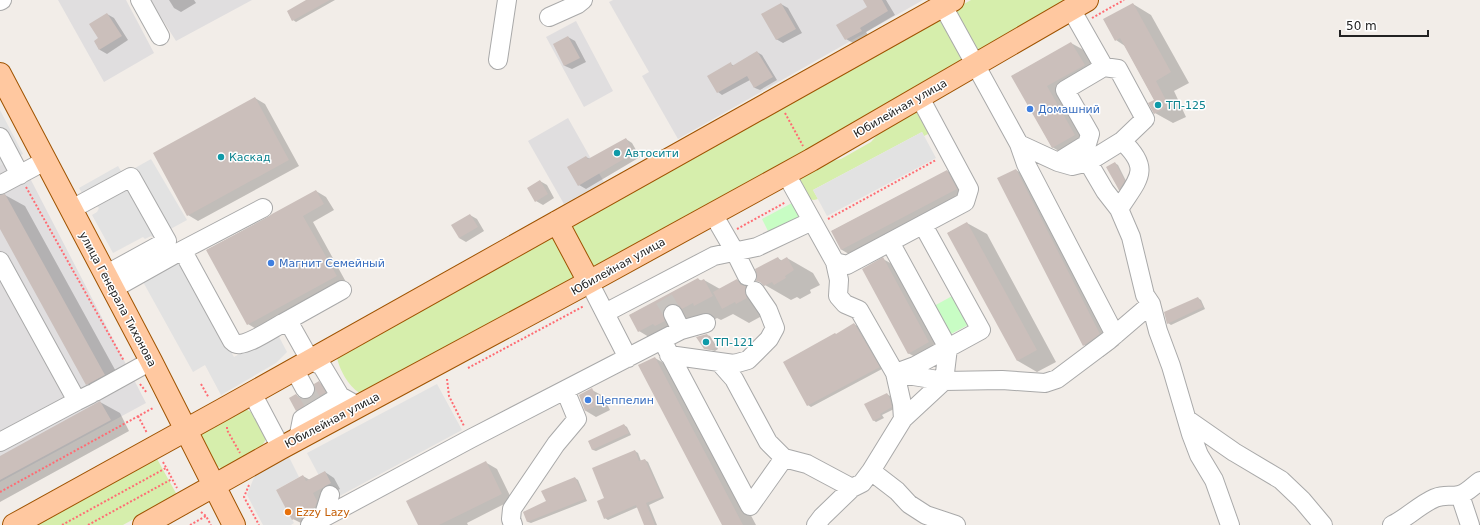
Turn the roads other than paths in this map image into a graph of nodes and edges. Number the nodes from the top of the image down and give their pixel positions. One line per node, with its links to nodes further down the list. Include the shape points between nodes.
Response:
1 (140, 0): 7 (street)
2 (507, 0): 8 (street)
3 (579, 1): 6 (street)
4 (948, 3): 9 (street); 27 (main road)
5 (1079, 4): 9 (main road, Юбилейная улица); 10 (street)
6 (549, 17)
7 (160, 36)
8 (498, 60)
9 (976, 65): 12 (main road, Юбилейная улица); 15 (street)
10 (1104, 67): 14 (street, via 1118,69 1145,119); 17 (street, via 1065,90 1090,134 1087,144)
11 (0, 74): 16 (main road, улица Генерала Тихонова)
12 (919, 96): 19 (main road, Юбилейная улица); 28 (street, via 940,145 969,189 965,202)
13 (0, 137): 20 (street)
14 (1122, 141): 18 (street); 23 (street, via 1133,152 1140,165 1138,178)
15 (1019, 144): 17 (street); 43 (street, via 1026,164)
16 (45, 161): 20 (street); 24 (main road, улица Генерала Тихонова)
17 (1058, 162): 18 (street, via 1072,166)
18 (1088, 162): 23 (street)
19 (786, 174): 25 (main road, Юбилейная улица); 26 (street)
20 (20, 175): 21 (street)
21 (0, 185)
22 (263, 208): 30 (street)
23 (1118, 209): 38 (street, via 1131,237 1145,295)
24 (70, 210): 34 (main road, улица Генерала Тихонова); 34 (street, via 131,177 167,242)
25 (712, 214): 31 (street); 35 (main road, Юбилейная улица)
26 (813, 215): 31 (street, via 757,247); 33 (street)
27 (557, 222): 35 (main road); 49 (main road)
28 (923, 225): 29 (street); 45 (street, via 981,330)
29 (890, 242): 33 (street, via 847,265); 45 (street)
30 (179, 252): 34 (street); 40 (street, via 186,257 236,344 245,343)
31 (736, 252): 37 (street, via 714,256); 48 (street, via 775,328 769,339 748,360 734,364)
32 (0, 261): 54 (street)
33 (835, 262): 50 (street, via 839,280 838,296 845,304 859,310)
34 (109, 282): 47 (main road, улица Генерала Тихонова)
35 (589, 282): 39 (street); 55 (main road, Юбилейная улица)
36 (342, 290): 40 (street)
37 (665, 300): 39 (street); 42 (street)
38 (1150, 304): 43 (street); 57 (street)
39 (605, 313): 46 (street)
40 (283, 323): 49 (street, via 292,328)
41 (706, 323): 42 (street)
42 (681, 330): 44 (street)
43 (1115, 335): 51 (street, via 1057,379 1045,383 1002,380)
44 (665, 348): 46 (street); 48 (street); 61 (street, via 750,506)
45 (948, 348): 50 (street, via 915,366); 51 (street)
46 (628, 358): 53 (street)
47 (151, 361): 54 (street); 58 (main road, улица Генерала Тихонова)
48 (719, 362): 61 (street, via 734,379 768,442)
49 (316, 363): 52 (main road); 52 (street, via 302,384); 55 (street)
50 (895, 373): 51 (street); 56 (street)
51 (944, 381): 56 (street)
52 (257, 390): 58 (main road); 60 (street)
53 (565, 390): 68 (street); 72 (street, via 577,419 556,444 512,509 511,519)
54 (88, 396): 59 (street)
55 (349, 401): 60 (main road, Юбилейная улица); 60 (street, via 316,407 302,419)
56 (903, 419): 62 (street)
57 (1188, 420): 75 (street, via 1199,455 1214,480); 76 (street, via 1281,480)
58 (185, 429): 64 (main road, улица Генерала Тихонова); 69 (main road)
59 (0, 442)
60 (290, 443): 64 (main road, Юбилейная улица)
61 (784, 458): 65 (street, via 807,464)
62 (871, 471): 65 (street, via 862,483); 74 (street, via 909,504 926,515)
63 (1480, 482): 67 (street)
64 (214, 486): 70 (main road, Юбилейная улица); 71 (main road, улица Генерала Тихонова)
65 (852, 488): 73 (street)
66 (330, 495): 68 (street)
67 (1460, 495): 77 (street, via 1434,498); 78 (street)
68 (316, 521)
69 (14, 525)
70 (144, 525)
71 (234, 525)
72 (514, 525)
73 (816, 525)
74 (956, 525)
75 (1230, 525)
76 (1323, 525)
77 (1392, 525)
78 (1470, 525)

